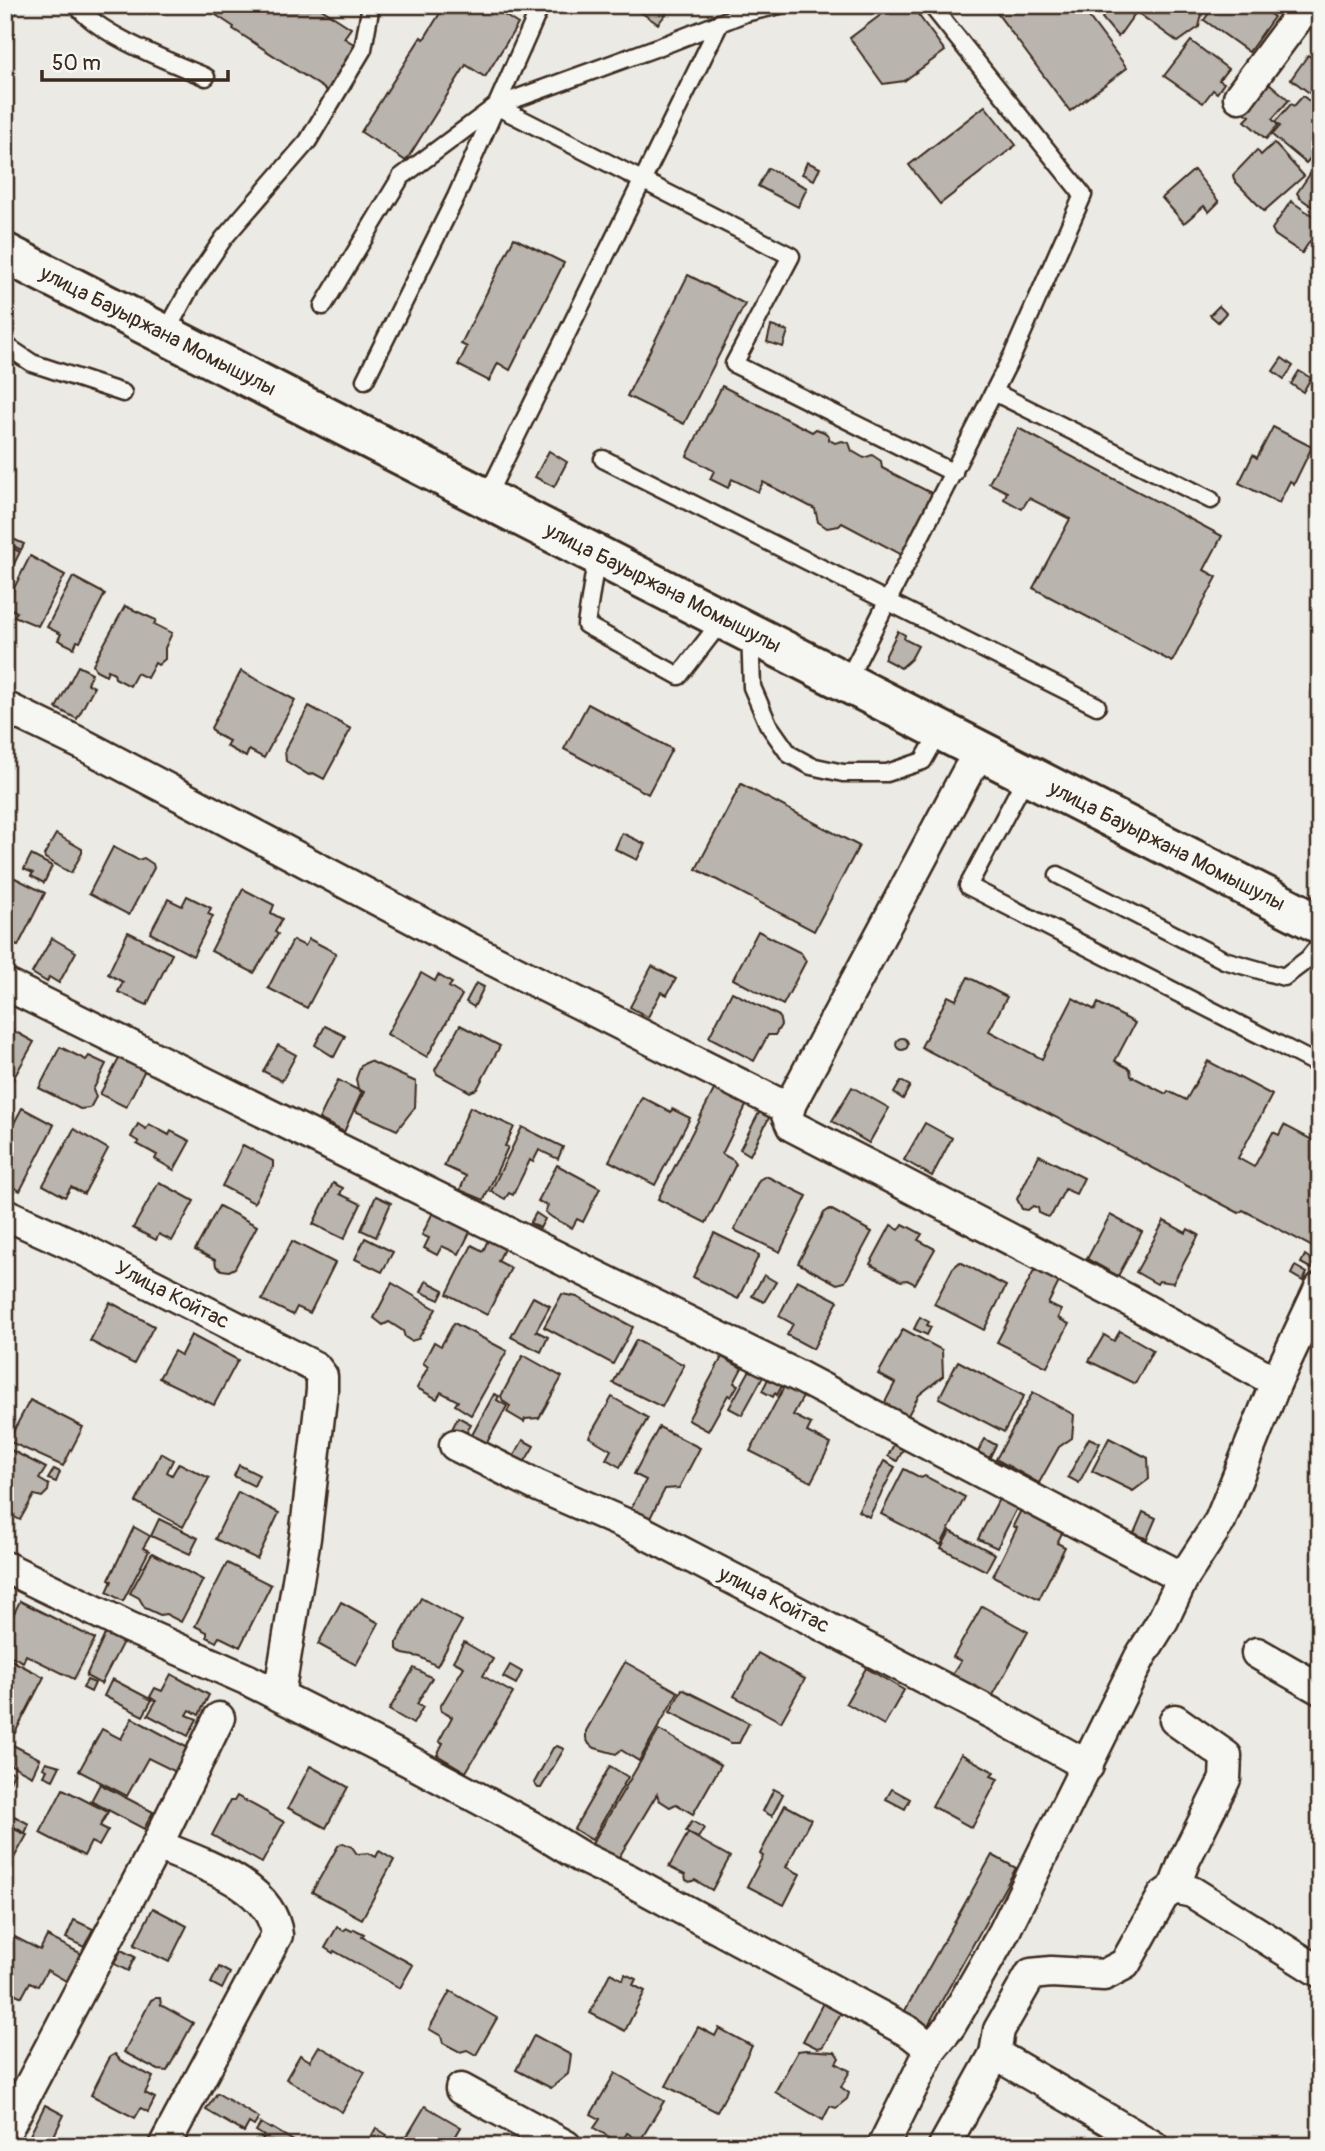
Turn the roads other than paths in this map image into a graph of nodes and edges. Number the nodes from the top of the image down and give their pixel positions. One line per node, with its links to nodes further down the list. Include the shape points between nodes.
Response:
1 (77, 5): 8 (lane, via 83,15 134,46)
2 (371, 5): 14 (lane, via 363,49 308,141 224,238)
3 (541, 5): 10 (lane)
4 (780, 5): 7 (lane)
5 (931, 5): 18 (lane, via 1083,195)
6 (1307, 5): 9 (street)
7 (720, 23): 10 (lane); 11 (lane)
8 (206, 78)
9 (1240, 97)
10 (496, 106): 11 (lane); 13 (lane, via 401,177); 16 (lane)
11 (642, 181): 20 (lane, via 791,256 734,364); 21 (lane)
12 (6, 256): 14 (street, улица Бауыржана Момышулы)
13 (323, 306)
14 (164, 335): 21 (street, улица Бауыржана Момышулы)
15 (5, 345): 17 (lane, via 32,363)
16 (365, 380)
17 (123, 393)
18 (994, 393): 20 (lane); 22 (lane)
19 (603, 459): 24 (lane)
20 (954, 473): 24 (lane)
21 (486, 498): 23 (street, улица Бауыржана Момышулы)
22 (1211, 500)
23 (597, 554): 25 (street, улица Бауыржана Момышулы); 25 (lane, via 586,625 679,676)
24 (887, 603): 26 (lane); 27 (lane)
25 (737, 626): 26 (street, улица Бауыржана Момышулы); 29 (lane, via 752,687 768,724 789,754 811,766 843,773 887,773 923,761)
26 (846, 682): 29 (street, улица Бауыржана Момышулы)
27 (1097, 706)
28 (5, 707): 37 (street)
29 (940, 731): 30 (street, улица Бауыржана Момышулы)
30 (982, 751): 31 (street, улица Бауыржана Момышулы); 37 (street)
31 (1027, 774): 33 (street, улица Бауыржана Момышулы); 36 (lane, via 968,886 1317,1064)
32 (1058, 875): 34 (lane, via 1224,960 1284,976)
33 (1320, 924)
34 (1320, 944)
35 (5, 984): 43 (street, via 800,1377)
36 (1320, 1060)
37 (789, 1109): 40 (street, via 792,1126)
38 (5, 1214): 46 (street, Улица Койтас, via 315,1367 322,1376 305,1538)
39 (1320, 1288): 40 (street)
40 (1276, 1382): 43 (street, via 1220,1521)
41 (455, 1445): 49 (street, улица Койтас, via 637,1529)
42 (7, 1573): 46 (street)
43 (1183, 1578): 49 (street)
44 (1257, 1653): 45 (street)
45 (1320, 1689)
46 (279, 1695): 53 (street, via 532,1827 911,2033)
47 (219, 1718): 50 (street)
48 (1175, 1720): 51 (street, via 1226,1756 1225,1779)
49 (1088, 1766): 53 (street, via 1004,1932 950,2026)
50 (157, 1845): 56 (street); 57 (street, via 242,1884 273,1916 277,1935)
51 (1174, 1888): 52 (street, via 1192,1892); 54 (street, via 1163,1896 1125,1964 1104,1975 1031,1974 999,2030)
52 (1320, 1972)
53 (931, 2049): 59 (street)
54 (995, 2054): 60 (street); 61 (street)
55 (461, 2089): 58 (street)
56 (5, 2133)
57 (164, 2146)
58 (566, 2146)
59 (883, 2146)
60 (944, 2146)
61 (1153, 2146)

